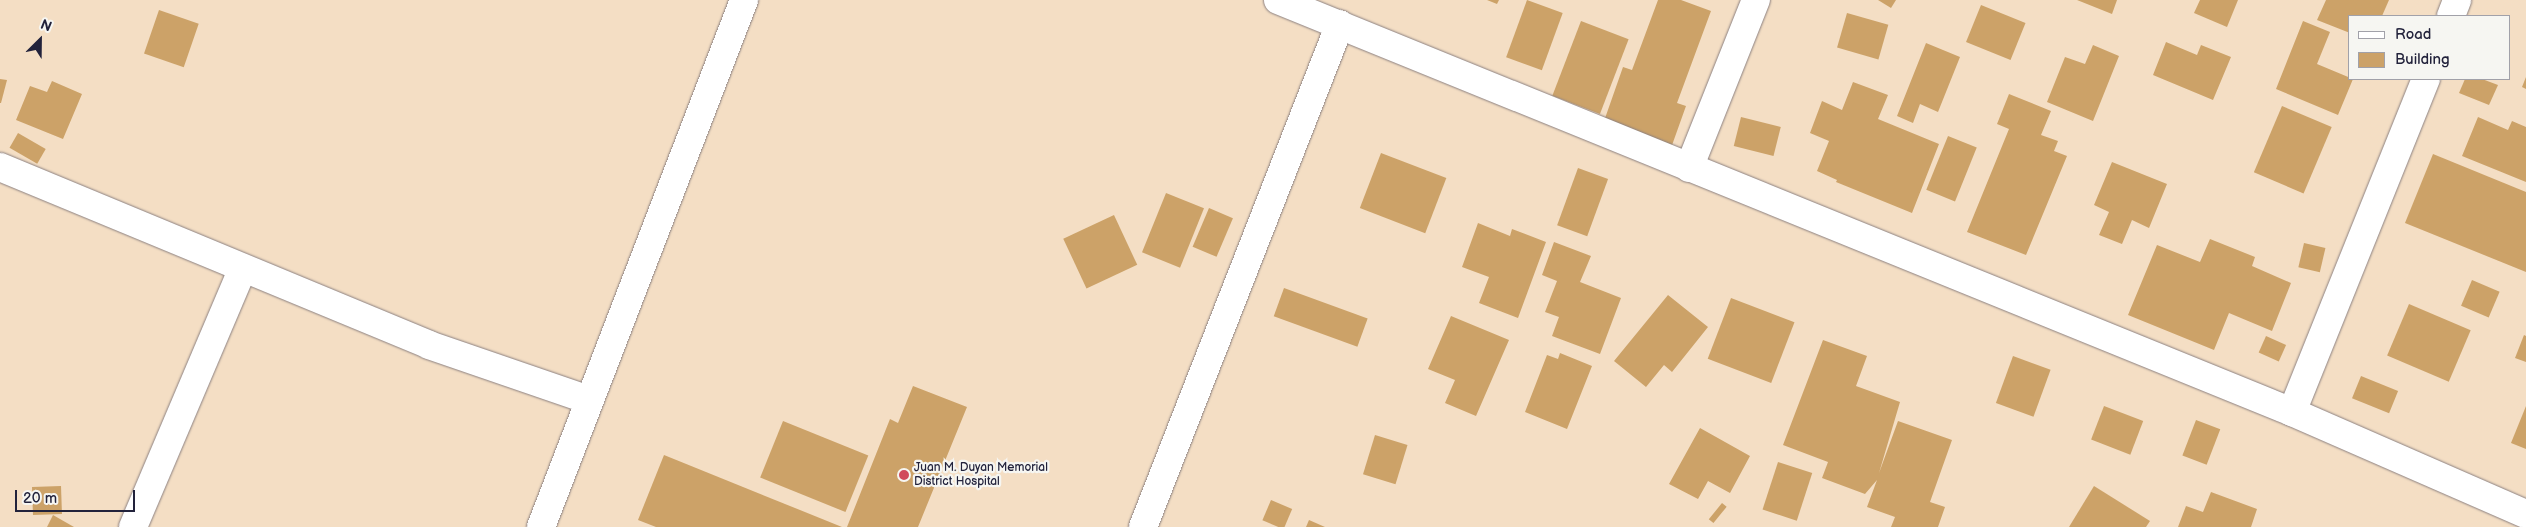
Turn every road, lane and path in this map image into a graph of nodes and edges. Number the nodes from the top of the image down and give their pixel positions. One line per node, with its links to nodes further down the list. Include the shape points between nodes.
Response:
1 (744, 0): 11 (street)
2 (1278, 0): 6 (street)
3 (1756, 0): 9 (street)
4 (2457, 0): 5 (street)
5 (2451, 15)
6 (1340, 24): 9 (street); 16 (street)
7 (2426, 80): 12 (street)
8 (0, 167): 10 (street)
9 (1689, 168): 12 (street)
10 (243, 268): 11 (street, via 429,345); 14 (street)
11 (589, 400): 15 (street)
12 (2292, 412): 13 (street)
13 (2526, 514)
14 (133, 527)
15 (541, 527)
16 (1143, 527)

